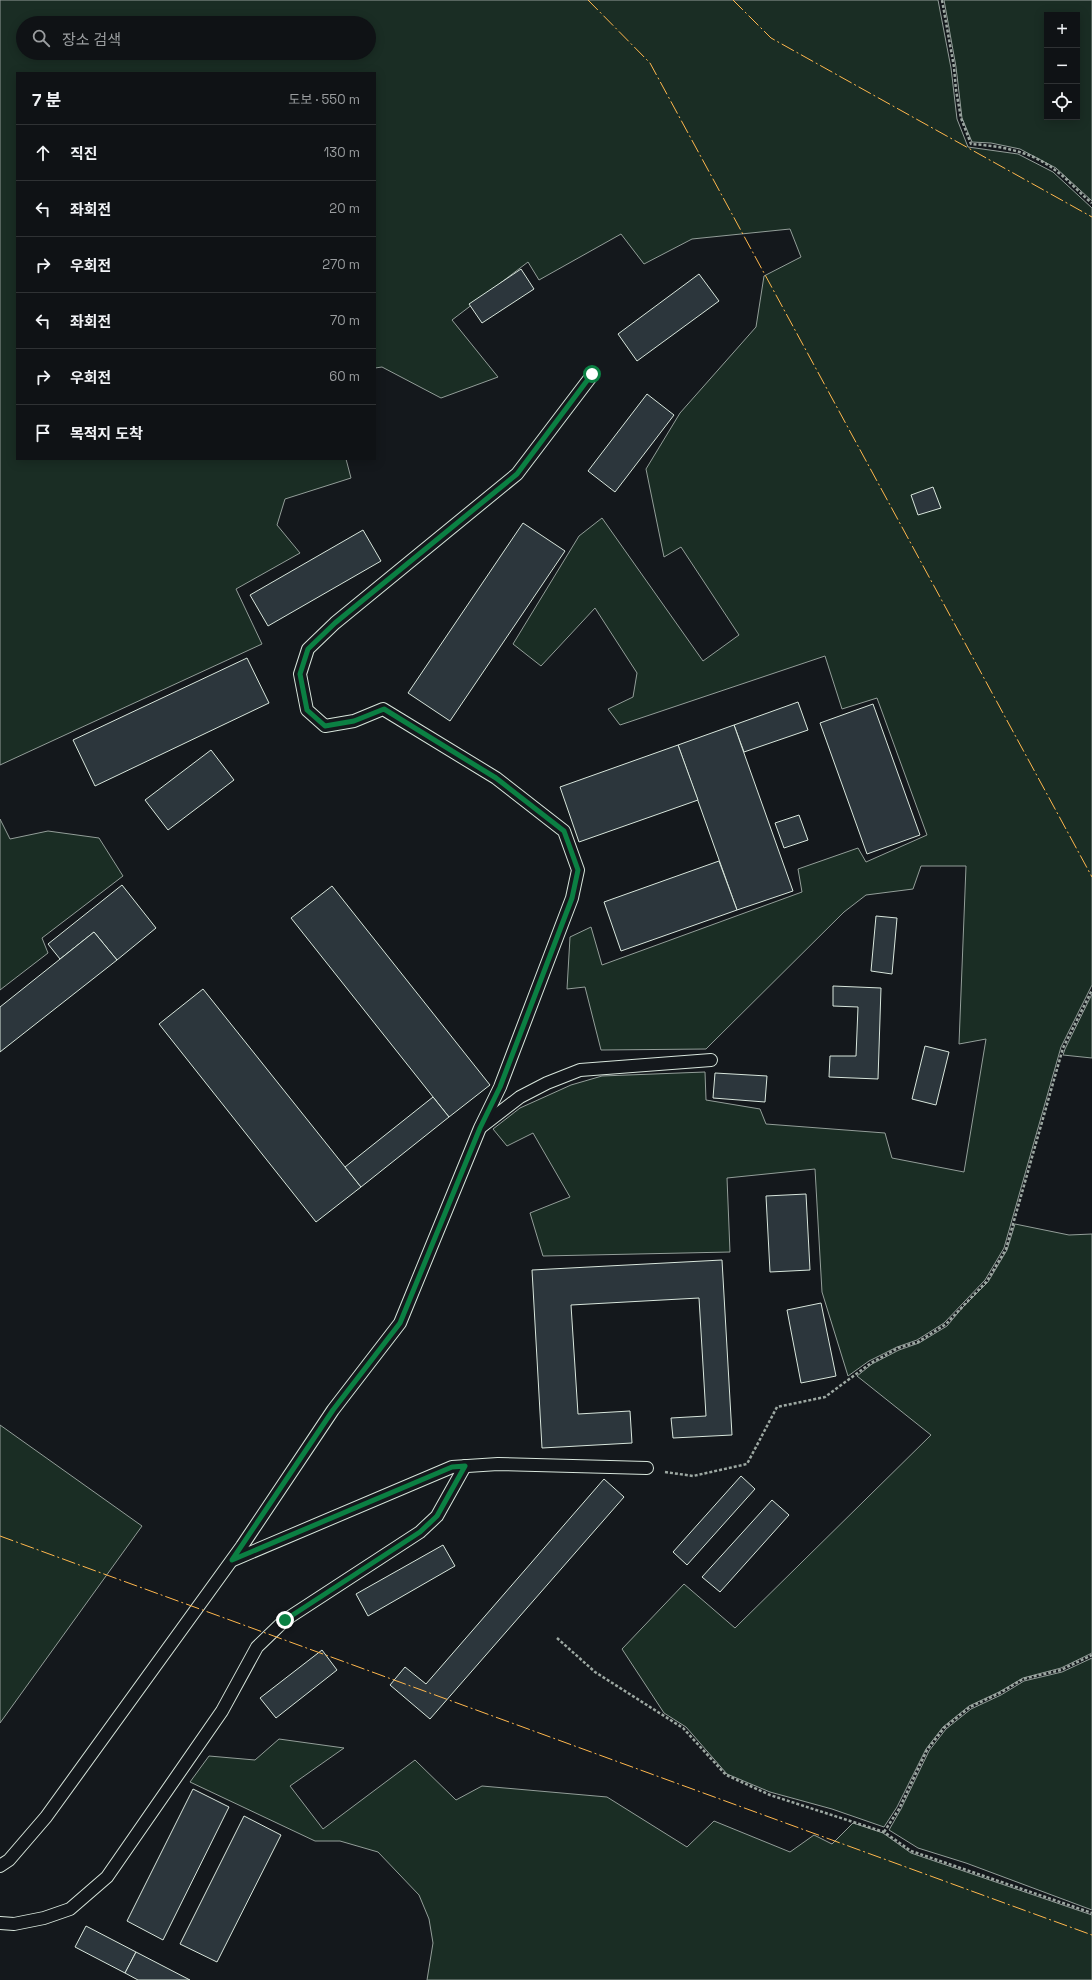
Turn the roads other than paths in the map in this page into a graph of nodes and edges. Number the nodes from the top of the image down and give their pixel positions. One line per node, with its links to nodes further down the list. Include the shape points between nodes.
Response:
1 (592, 374): 3 (lane, via 517,474 335,623 308,649 300,674 307,710 325,726 354,721 384,709 496,778 564,831 578,870 572,898 500,1087)
2 (711, 1060): 3 (lane, via 580,1070 520,1097)
3 (480, 1128): 6 (lane, via 400,1323 333,1410)
4 (465, 1466): 5 (lane, via 498,1464); 6 (lane, via 452,1467); 8 (lane, via 437,1516 420,1532 285,1620 257,1647 222,1711 107,1877 70,1909 14,1924)
5 (647, 1468)
6 (232, 1560): 7 (lane, via 46,1817 9,1860)
7 (0, 1866)
8 (0, 1923)

